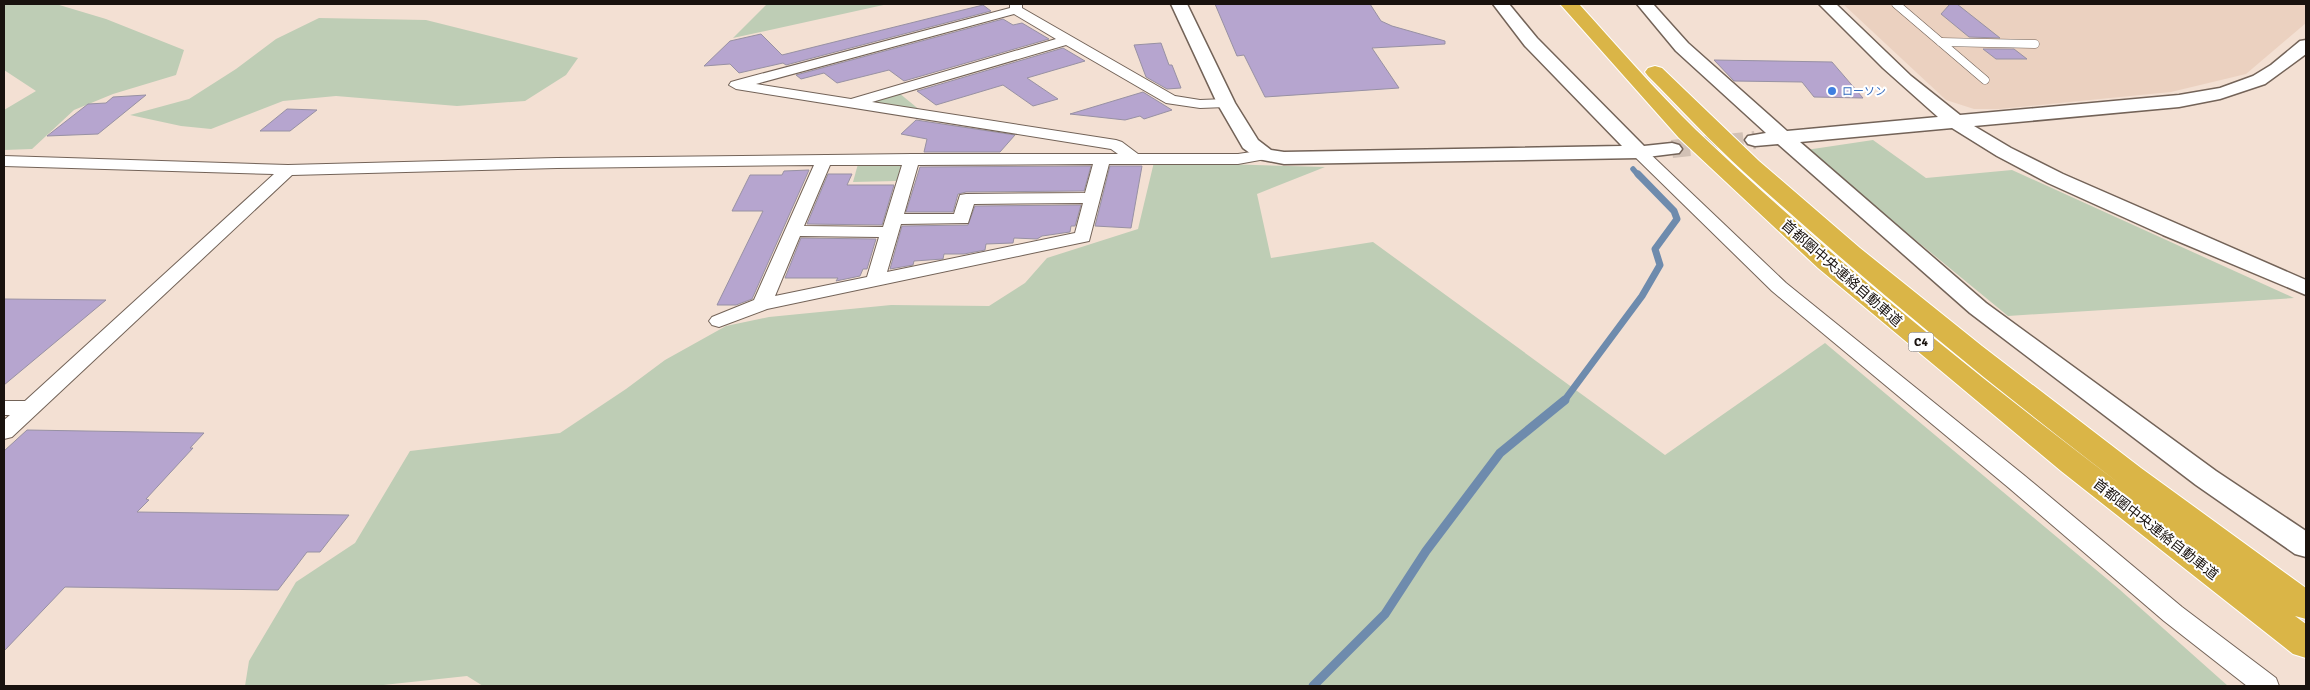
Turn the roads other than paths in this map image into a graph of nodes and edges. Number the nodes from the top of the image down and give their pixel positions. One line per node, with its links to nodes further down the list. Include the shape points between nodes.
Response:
1 (1179, 4): 15 (street)
2 (1501, 4): 21 (street, via 1531,42)
3 (1551, 4): 20 (highway)
4 (1569, 4): 20 (highway, 首都圏中央連絡自動車道 / C4)
5 (1594, 4): 40 (highway, 首都圏中央連絡自動車道 / C4, via 1651,68 1744,160 1851,253 2130,476)
6 (1645, 4): 18 (street, via 1689,54)
7 (1827, 4): 17 (street, via 1916,90)
8 (1896, 4): 11 (lane)
9 (1016, 7): 10 (street); 16 (street, via 736,84)
10 (1067, 40): 15 (street, via 1171,100); 16 (street)
11 (1941, 42): 12 (lane); 14 (lane)
12 (2035, 44)
13 (2306, 45): 17 (street, via 2258,80 2211,95 2179,101)
14 (1986, 80)
15 (1226, 103): 22 (street, via 1250,144)
16 (848, 104): 25 (street, via 1116,145)
17 (1956, 122): 18 (street); 33 (street, via 2039,171)
18 (1781, 138): 19 (street); 39 (street, via 1978,308 2206,478)
19 (1755, 140)
20 (1679, 141): 21 (street); 41 (highway, 首都圏中央連絡自動車道 / C4, via 2072,464)
21 (1639, 152): 22 (street, via 1284,158); 42 (street, via 1779,287 2173,614)
22 (1265, 155): 25 (street, via 1238,159)
23 (912, 159): 24 (street); 26 (street); 30 (street)
24 (1102, 159): 25 (street); 29 (street)
25 (1134, 159)
26 (824, 160): 28 (street); 31 (street)
27 (4, 161): 28 (street)
28 (288, 170): 37 (street)
29 (1091, 198): 30 (street, via 966,198 962,219); 32 (street, via 1083,237)
30 (892, 226): 31 (street); 32 (street)
31 (793, 232): 34 (street)
32 (875, 280): 34 (street)
33 (2306, 288)
34 (762, 304): 35 (street)
35 (719, 321)
36 (4, 408): 37 (street)
37 (29, 408): 38 (street)
38 (4, 432)
39 (2306, 546)
40 (2306, 606)
41 (2306, 644)
42 (2266, 686)

